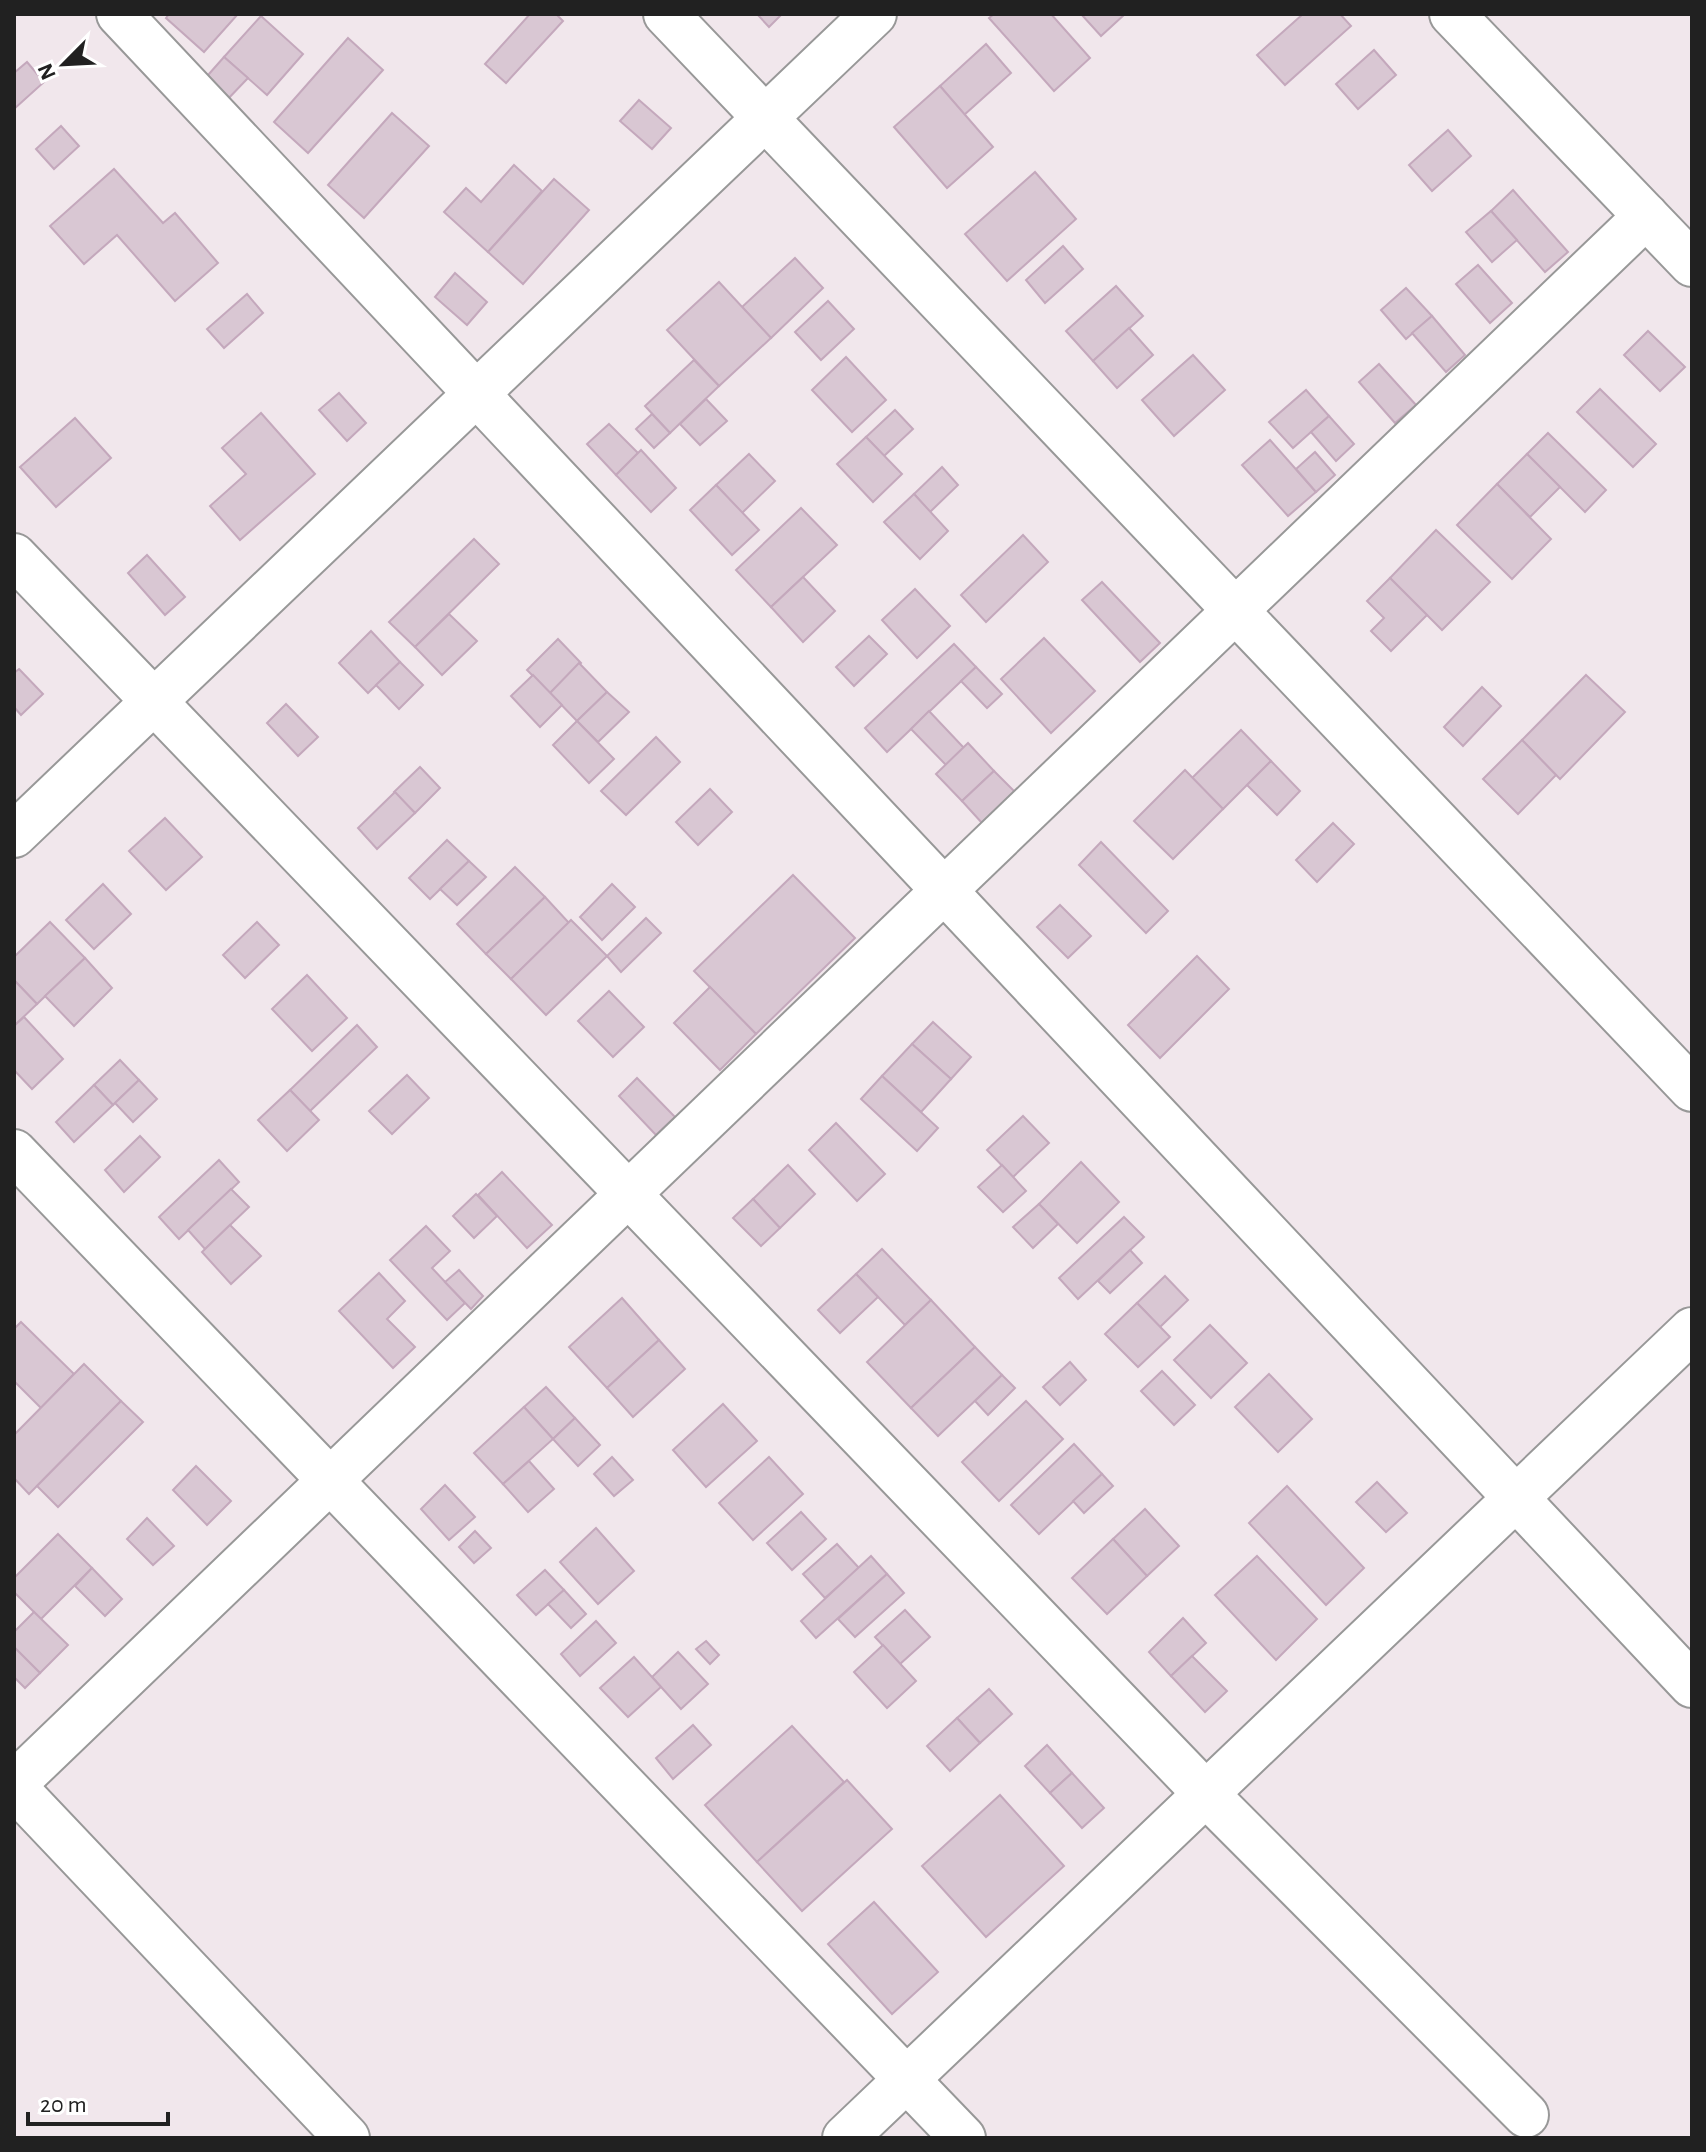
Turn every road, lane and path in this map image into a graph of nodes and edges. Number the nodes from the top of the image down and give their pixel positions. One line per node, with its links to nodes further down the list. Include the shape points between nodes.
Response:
1 (119, 14): 8 (street)
2 (666, 14): 5 (street)
3 (874, 14): 5 (street)
4 (1452, 14): 6 (street)
5 (765, 118): 8 (street); 10 (street)
6 (1646, 216): 7 (street); 10 (street)
7 (1692, 264)
8 (476, 394): 11 (street); 13 (street)
9 (14, 556): 11 (street)
10 (1235, 611): 13 (street); 14 (street)
11 (154, 701): 12 (street); 16 (street)
12 (14, 835)
13 (944, 891): 16 (street); 19 (street)
14 (1692, 1089)
15 (14, 1152): 18 (street)
16 (629, 1194): 18 (street); 22 (street)
17 (1692, 1330): 19 (street)
18 (331, 1480): 21 (street); 23 (street)
19 (1515, 1499): 20 (street); 22 (street)
20 (1692, 1685)
21 (14, 1785): 25 (street)
22 (1206, 1794): 23 (street); 24 (street)
23 (906, 2080): 26 (street); 27 (street)
24 (1526, 2115)
25 (347, 2138)
26 (845, 2138)
27 (963, 2138)

